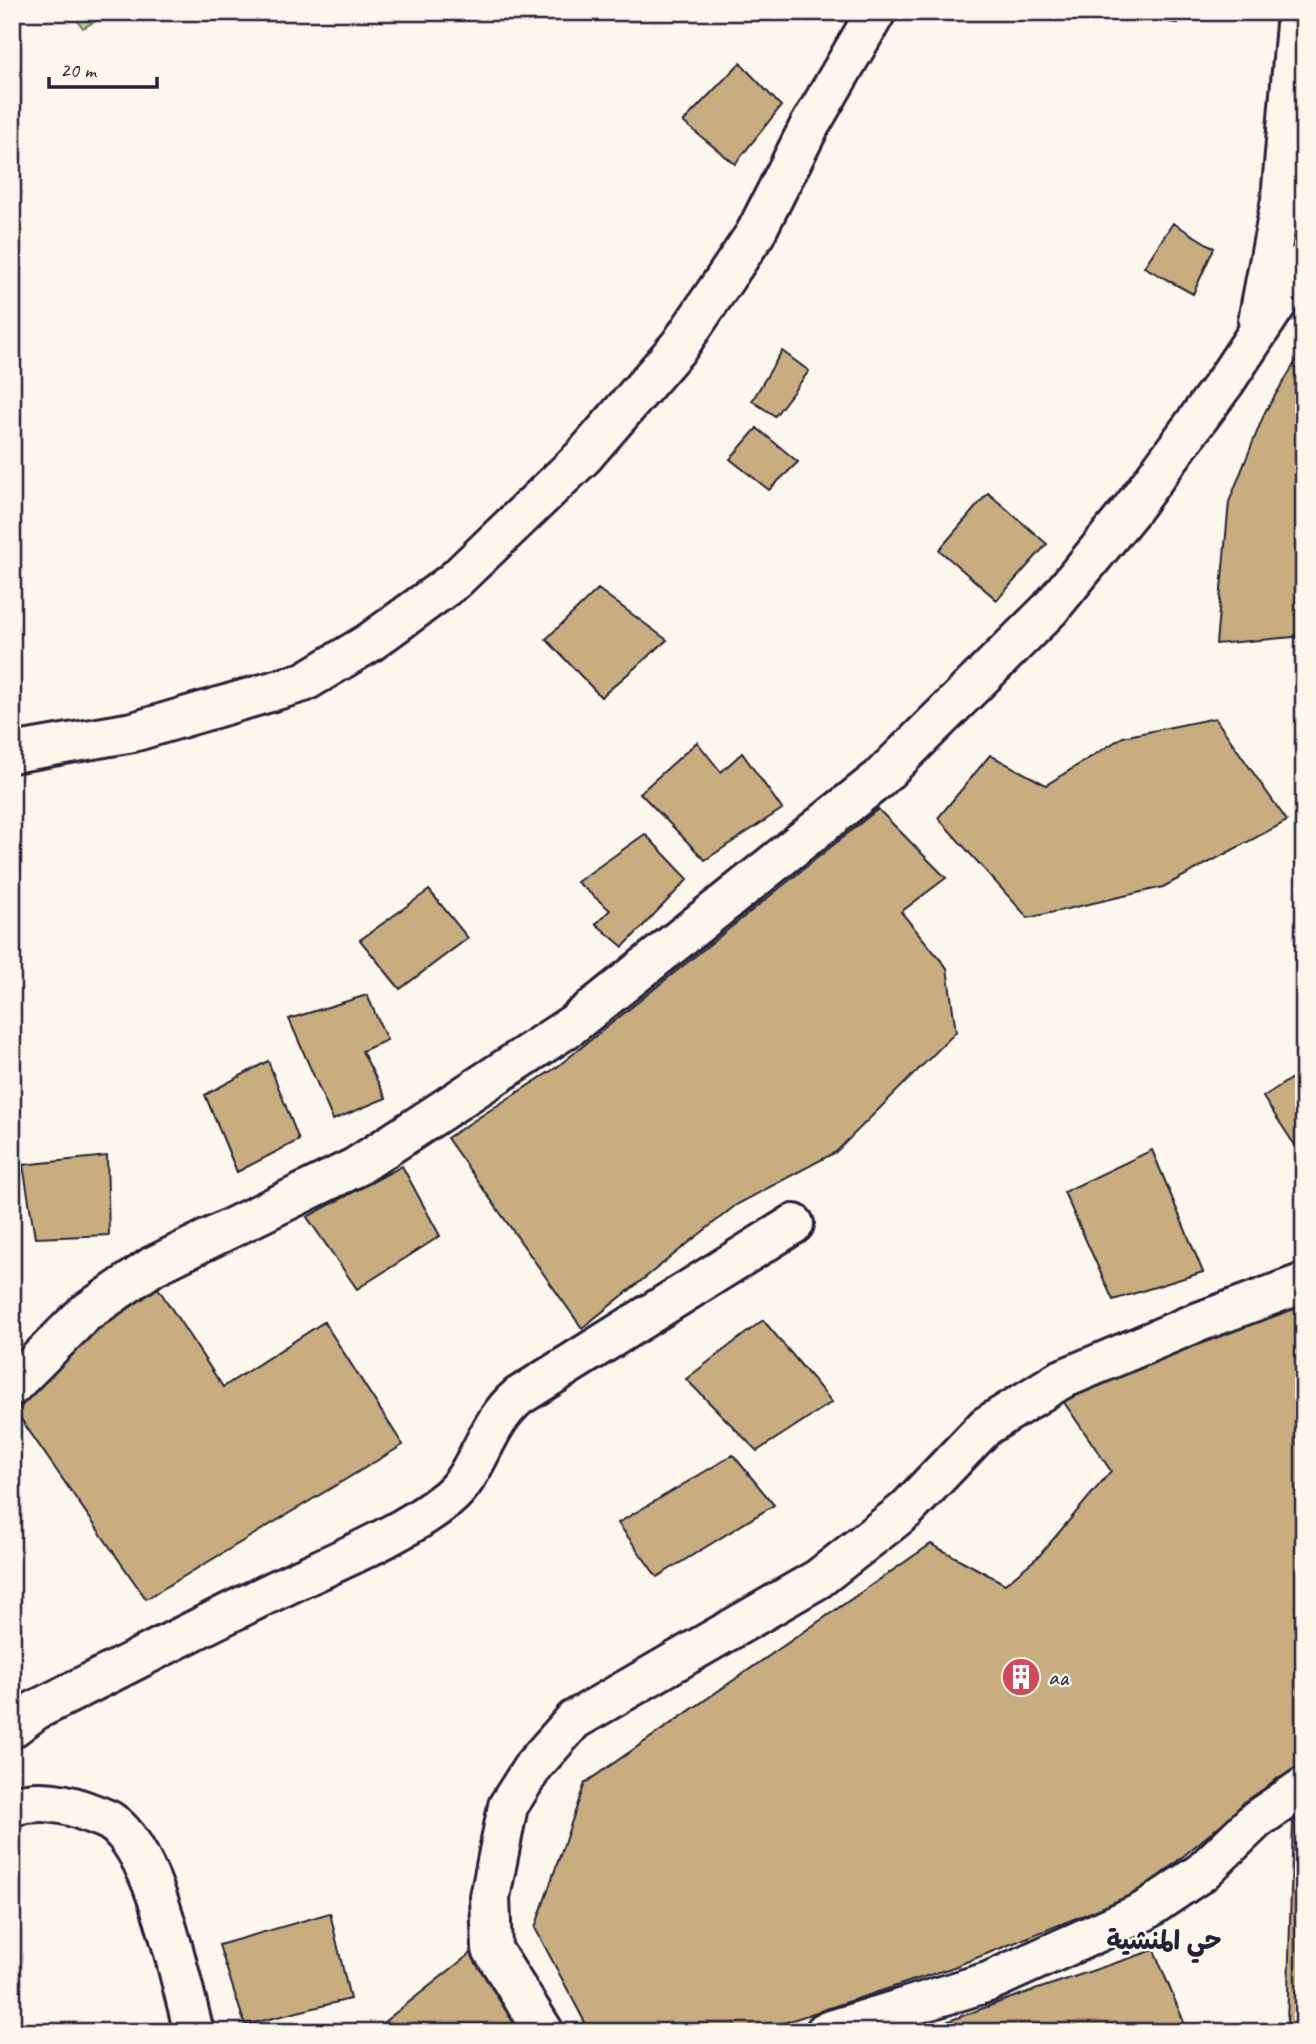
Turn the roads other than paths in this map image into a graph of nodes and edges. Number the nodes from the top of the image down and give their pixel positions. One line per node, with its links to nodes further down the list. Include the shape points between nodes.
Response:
1 (876, 12): 5 (street, via 809,127 755,234 680,345 583,457 454,581 369,643 304,682 133,732)
2 (1297, 12): 4 (street, via 1281,201)
3 (1304, 263): 4 (street)
4 (1255, 337): 8 (street, via 1131,510 1050,609 879,779 572,1025 356,1167 153,1266 84,1314)
5 (12, 753)
6 (794, 1224): 9 (street, via 519,1396 503,1409 464,1482 447,1499 368,1547 36,1710)
7 (1304, 1283): 13 (street, via 1060,1380 986,1426 906,1510 818,1579 574,1720 534,1766 508,1806 490,1897 492,1949)
8 (12, 1386)
9 (12, 1728)
10 (1304, 1787): 14 (street, via 1257,1819 1202,1872 1143,1912 988,1982)
11 (12, 1806): 12 (street, via 35,1800 74,1807 111,1822 133,1847 153,1884)
12 (194, 2032)
13 (544, 2032)
14 (825, 2032)

